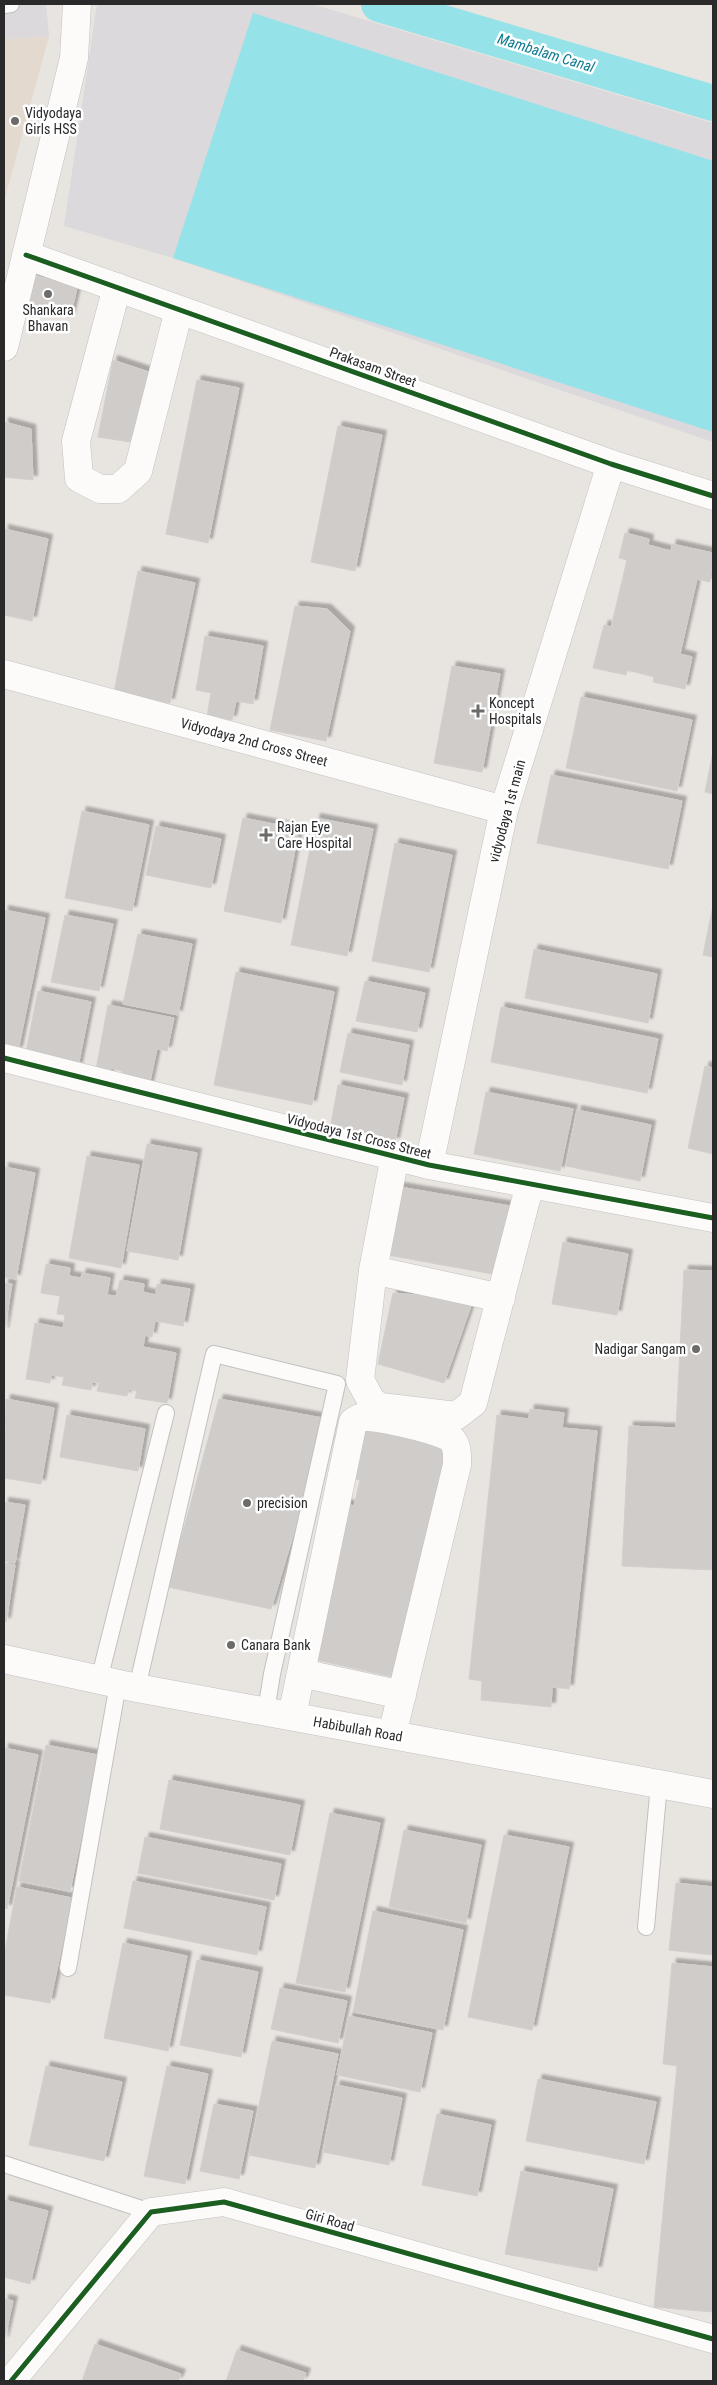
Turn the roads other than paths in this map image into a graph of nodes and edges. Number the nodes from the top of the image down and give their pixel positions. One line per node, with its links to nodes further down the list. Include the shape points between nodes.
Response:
1 (10, 4): 3 (lane)
2 (77, 4): 4 (street, via 74,58)
3 (4, 5)
4 (26, 255): 5 (street, Prakasam Street); 7 (street)
5 (117, 287): 6 (street, Prakasam Street); 6 (street, via 76,441 80,478 100,489 118,489 138,471)
6 (179, 310): 8 (street, Prakasam Street)
7 (4, 347)
8 (611, 464): 9 (street, Prakasam Street); 11 (street, vidyodaya 1st main)
9 (713, 496)
10 (4, 674): 11 (street, Vidyodaya 2nd Cross Street)
11 (504, 810): 14 (street, vidyodaya 1st main)
12 (4, 1058): 13 (street, Vidyodaya 1st Cross Street)
13 (395, 1156): 14 (street, Vidyodaya 1st Cross Street); 17 (street)
14 (429, 1164): 15 (street, Vidyodaya 1st Cross Street)
15 (530, 1184): 16 (street, Vidyodaya 1st Cross Street); 18 (street)
16 (713, 1218)
17 (373, 1270): 18 (street); 18 (street, via 360,1380 372,1402 381,1407 456,1416 466,1410 473,1403)
18 (501, 1298)
19 (166, 1413): 22 (lane)
20 (4, 1659): 22 (street, Habibullah Road)
21 (301, 1673): 23 (street); 23 (street, via 353,1422 361,1417 374,1417 441,1433 452,1439 457,1451 457,1465); 24 (street)
22 (118, 1684): 24 (street, Habibullah Road); 24 (lane, via 214,1354 337,1384 272,1674); 29 (lane)
23 (402, 1695): 25 (street)
24 (279, 1714): 25 (street, Habibullah Road)
25 (392, 1735): 26 (street, Habibullah Road)
26 (659, 1784): 27 (street, Habibullah Road); 28 (lane)
27 (713, 1794)
28 (646, 1927)
29 (68, 1968)
30 (4, 2164): 31 (lane)
31 (151, 2212): 32 (street, Giri Road, via 224,2202); 33 (street)
32 (713, 2339)
33 (11, 2381)

